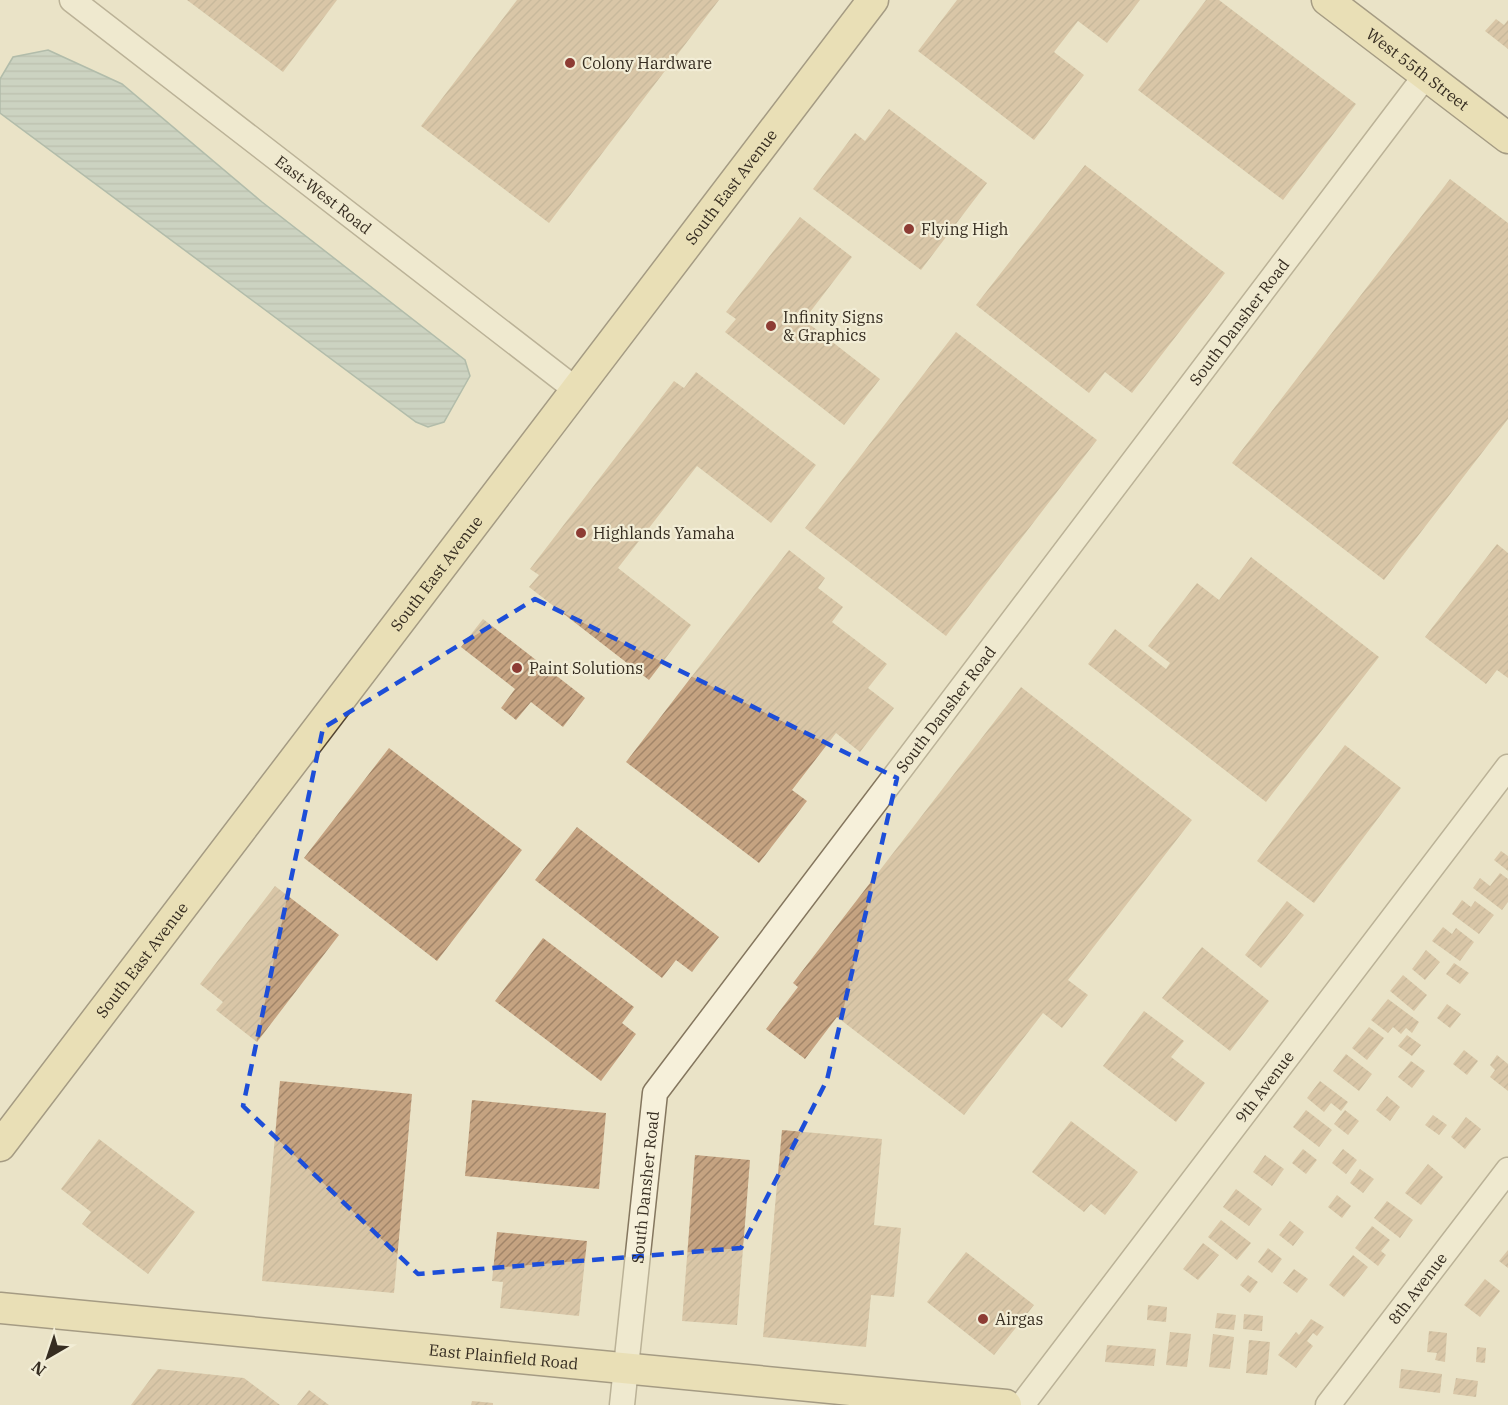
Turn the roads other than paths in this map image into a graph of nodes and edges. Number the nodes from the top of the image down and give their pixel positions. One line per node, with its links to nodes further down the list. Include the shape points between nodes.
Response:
1 (72, 0): 6 (street, East-West Road)
2 (873, 0): 6 (main road, South East Avenue)
3 (1327, 0): 4 (main road, West 55th Street)
4 (1426, 75): 5 (main road, West 55th Street); 11 (street, South Dansher Road, via 655,1093)
5 (1508, 138)
6 (575, 389): 8 (main road, South East Avenue)
7 (1508, 767): 14 (street, 9th Avenue)
8 (0, 1146)
9 (1508, 1170): 15 (street, 8th Avenue)
10 (0, 1308): 11 (main road, East Plainfield Road)
11 (626, 1368): 12 (street, South Dansher Road); 13 (main road, East Plainfield Road)
12 (622, 1405)
13 (1006, 1405)
14 (1022, 1405)
15 (1328, 1405)

